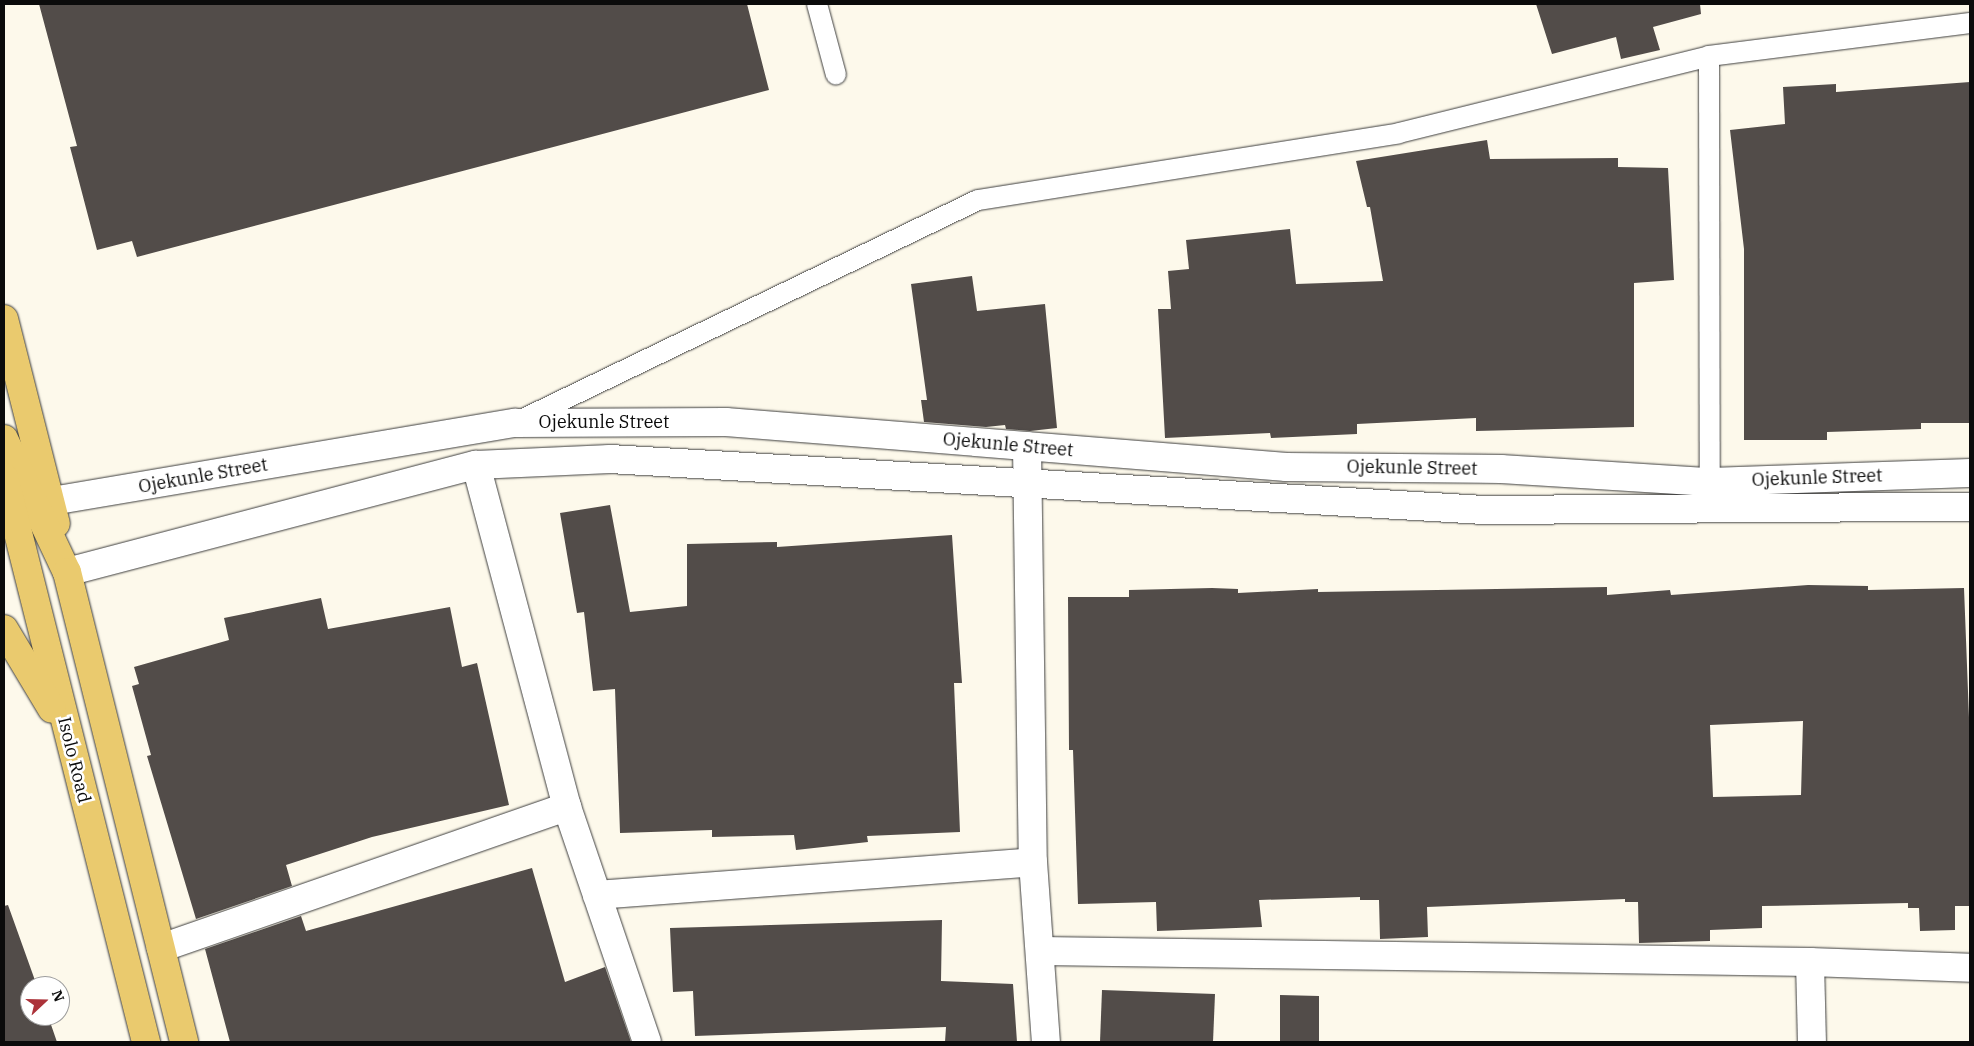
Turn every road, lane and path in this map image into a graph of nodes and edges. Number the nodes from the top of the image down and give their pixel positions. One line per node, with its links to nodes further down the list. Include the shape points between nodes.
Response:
1 (817, 4): 4 (lane)
2 (1970, 23): 3 (lane)
3 (1709, 56): 6 (lane, via 1399,133 978,200); 12 (lane)
4 (836, 75)
5 (4, 319): 14 (main road)
6 (515, 423): 8 (street, Ojekunle Street, via 726,422); 14 (street, Ojekunle Street)
7 (4, 439): 16 (main road)
8 (1027, 446): 12 (street, Ojekunle Street, via 1286,467 1500,469); 13 (street)
9 (476, 465): 13 (street, Ojekunle Street, via 610,458); 16 (street, Ojekunle Street); 19 (street)
10 (1970, 473): 12 (street, Ojekunle Street)
11 (4, 477): 18 (main road, Isolo Road)
12 (1710, 482)
13 (1026, 485): 15 (street, Ojekunle Street, via 1483,510); 20 (street)
14 (52, 501): 16 (main road)
15 (1970, 507)
16 (66, 572): 22 (main road)
17 (4, 629): 18 (main road)
18 (68, 736): 26 (main road, Isolo Road)
19 (567, 807): 21 (street); 22 (street)
20 (1033, 862): 21 (street); 23 (street)
21 (597, 895): 28 (street)
22 (161, 948): 27 (main road)
23 (1041, 951): 24 (street); 29 (street)
24 (1810, 962): 25 (street); 30 (street)
25 (1970, 968)
26 (146, 1042)
27 (184, 1042)
28 (647, 1042)
29 (1046, 1042)
30 (1812, 1042)

